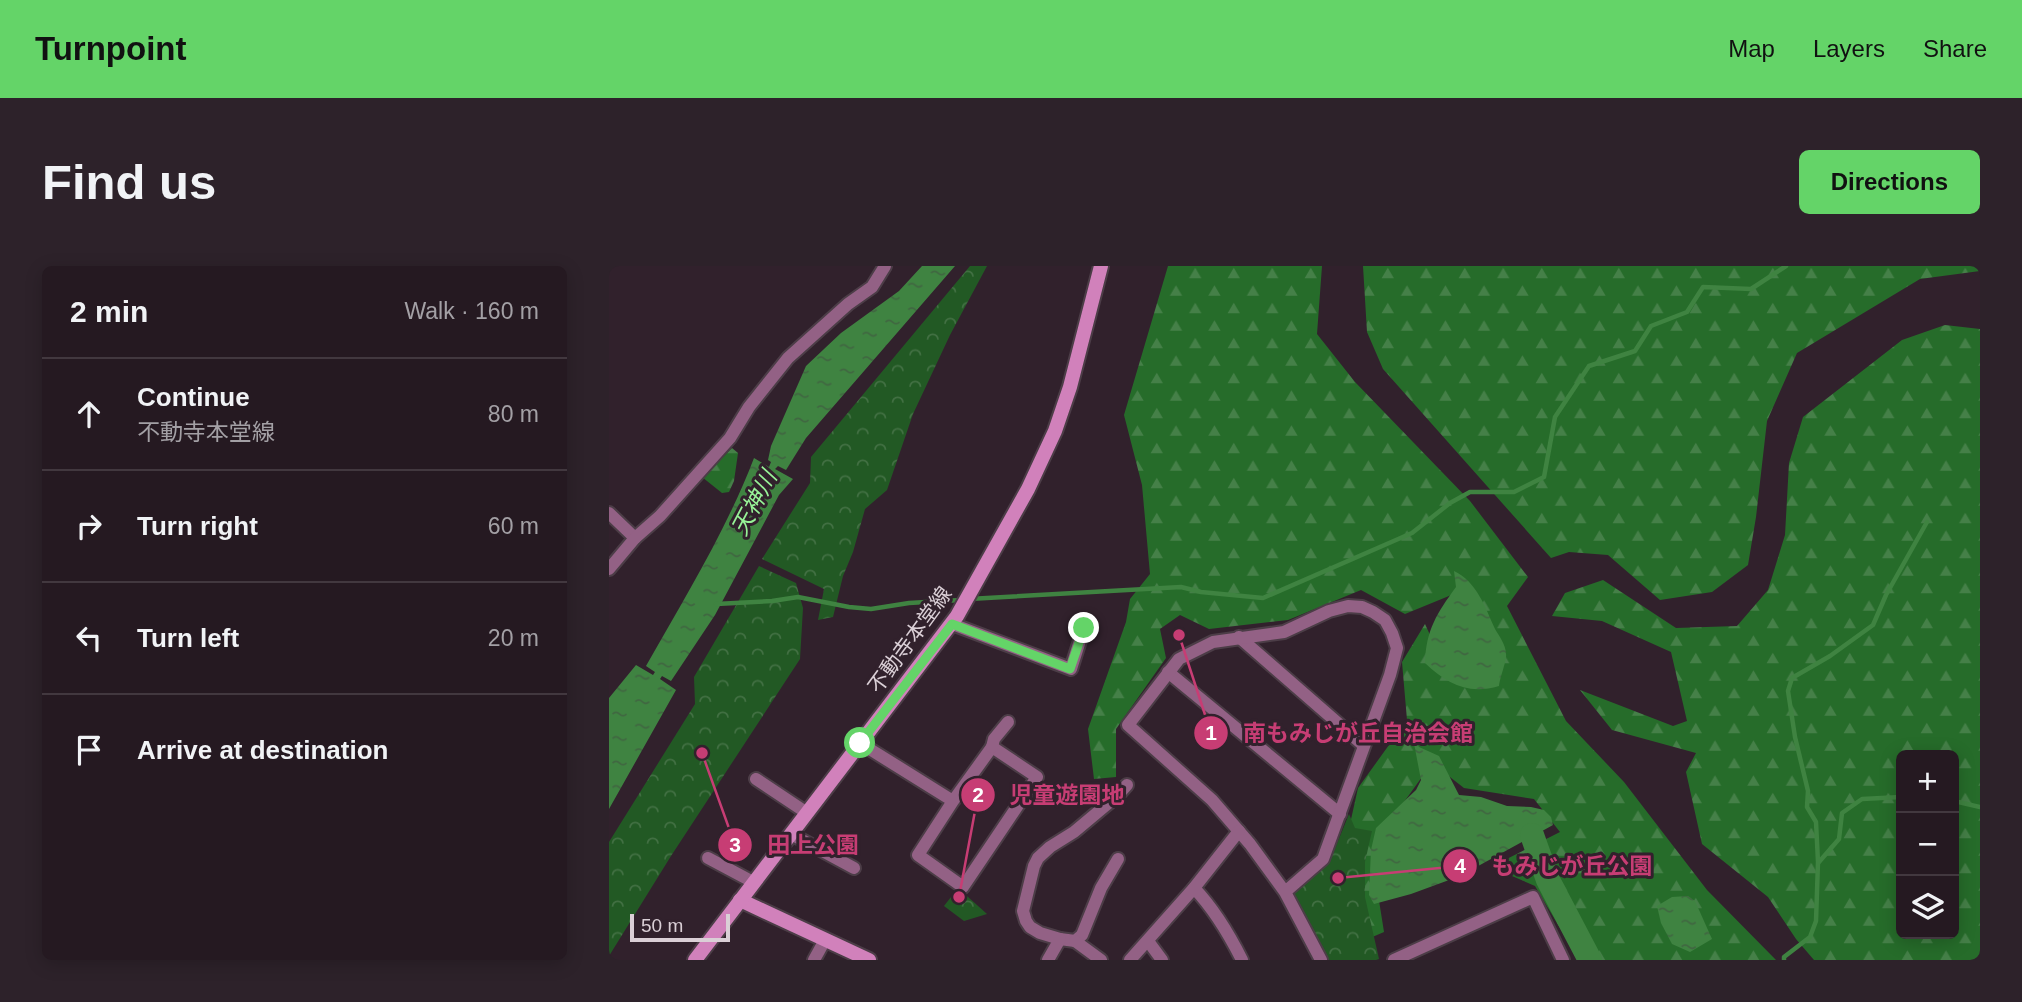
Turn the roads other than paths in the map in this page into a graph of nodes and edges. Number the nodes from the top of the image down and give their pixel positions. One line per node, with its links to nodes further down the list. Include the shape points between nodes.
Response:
1 (885, 266): 4 (street, via 872,287 788,358 730,439)
2 (1101, 266): 6 (main road, 不動寺本堂線, via 1055,431)
3 (609, 513): 4 (street)
4 (635, 538): 5 (street)
5 (609, 569)
6 (952, 624): 7 (street, via 1070,669); 11 (main road, 不動寺本堂線)
7 (1084, 628)
8 (1239, 637): 9 (street, via 1213,642 1179,659); 12 (street); 12 (street, via 1285,632 1348,606 1361,607 1385,620 1397,648)
9 (1168, 672): 18 (street); 19 (street, via 1128,724 1212,800)
10 (1007, 722): 13 (street)
11 (860, 743): 16 (street); 17 (main road, 不動寺本堂線)
12 (1363, 745): 18 (street)
13 (992, 747): 16 (street); 16 (street, via 1037,777 963,887 918,855)
14 (756, 779): 17 (street)
15 (1126, 786): 28 (street, via 1050,847 1034,866 1023,911 1026,921 1040,933)
16 (953, 801)
17 (807, 813): 20 (main road, 不動寺本堂線)
18 (1340, 814): 26 (street, via 1323,859)
19 (1239, 831): 25 (street); 26 (street)
20 (791, 834): 23 (street); 24 (main road, 不動寺本堂線)
21 (708, 858): 24 (street)
22 (1118, 859): 30 (street)
23 (854, 867)
24 (753, 882): 27 (main road, 不動寺本堂線)
25 (1194, 888): 31 (street); 41 (street, via 1231,937)
26 (1285, 892): 42 (street)
27 (740, 900): 29 (main road); 34 (main road, 不動寺本堂線)
28 (1060, 939): 30 (street); 37 (street)
29 (825, 940): 35 (street); 36 (main road)
30 (1075, 941): 38 (street)
31 (1147, 941): 39 (street); 40 (street)
32 (1397, 959): 33 (street, via 1533,897)
33 (1559, 959)
34 (695, 960)
35 (814, 960)
36 (869, 960)
37 (1048, 960)
38 (1101, 960)
39 (1130, 960)
40 (1162, 960)
41 (1242, 960)
42 (1321, 960)

